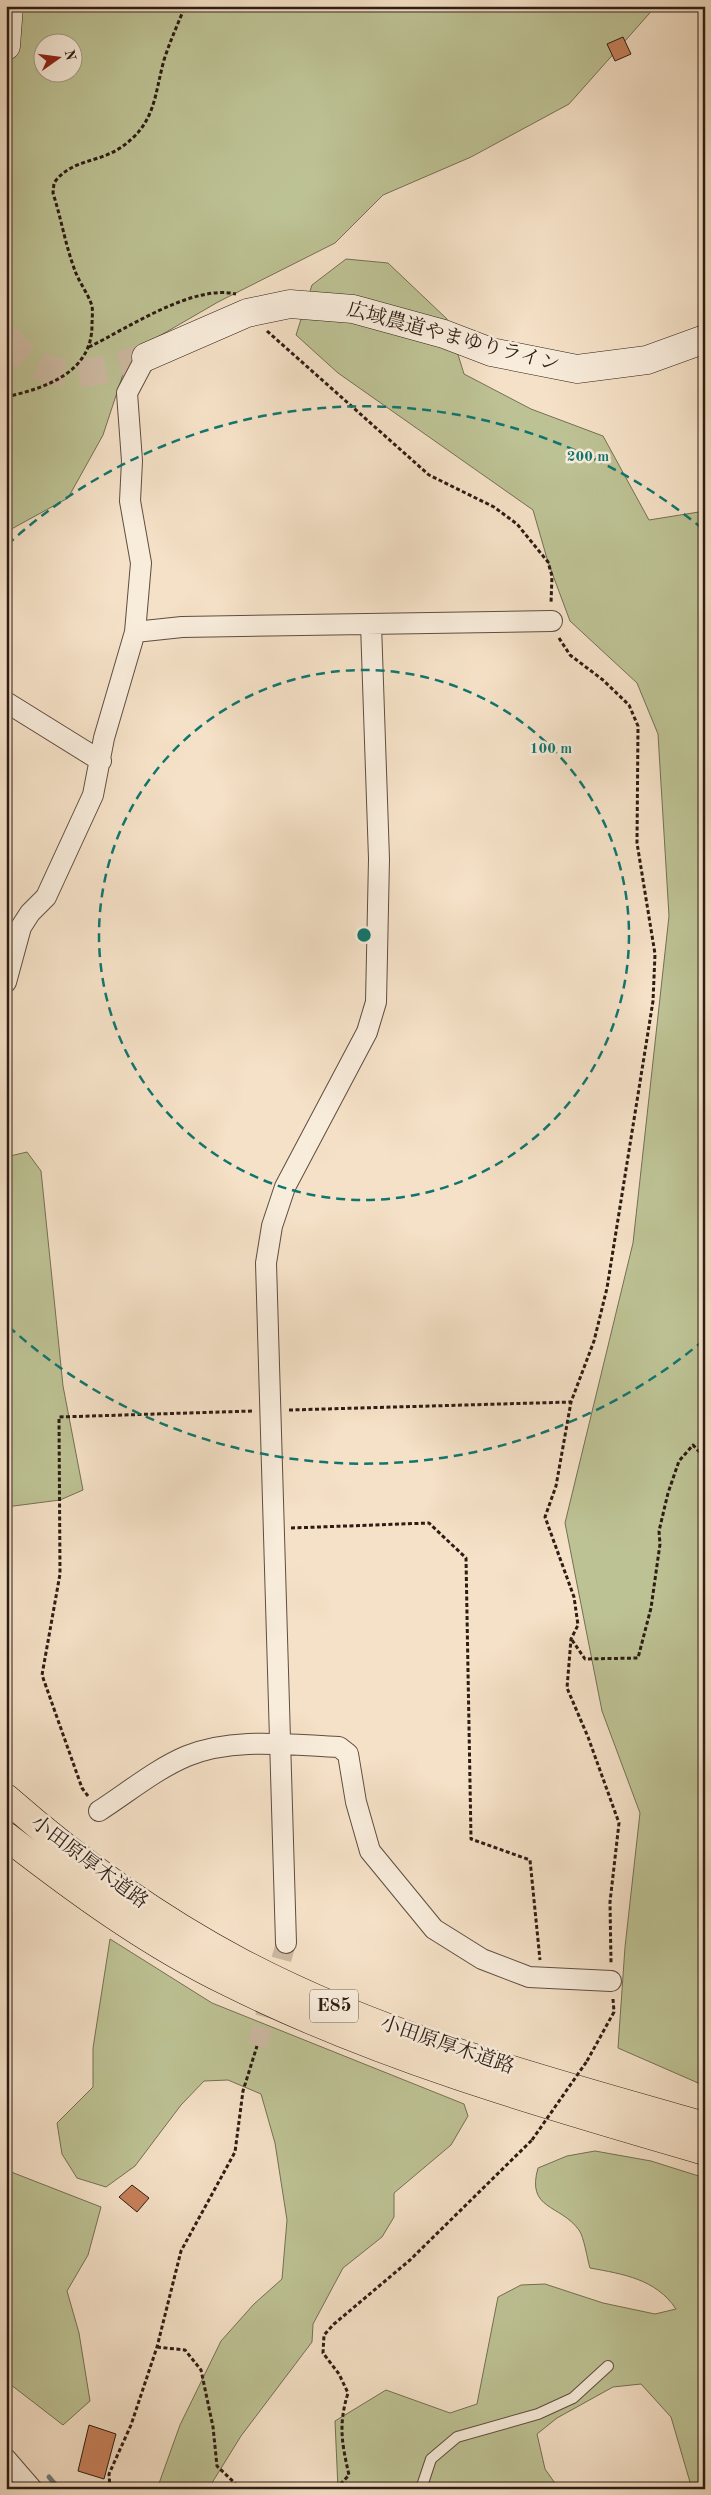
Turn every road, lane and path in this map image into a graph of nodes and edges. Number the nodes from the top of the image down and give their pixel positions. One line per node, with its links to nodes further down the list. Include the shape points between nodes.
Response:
1 (9, 6): 3 (street)
2 (185, 6): 6 (path, via 164,60 160,86 149,118 121,148 68,169 54,183 53,193 70,256 92,307)
3 (6, 46)
4 (244, 304): 5 (street, 広域農道やまゆりライン, via 352,309 444,334 491,352 577,369 647,360); 6 (path, via 227,292 190,297); 7 (street, 広域農道やまゆりライン); 9 (path, via 429,475 494,507 517,524 548,562 552,576)
5 (705, 339)
6 (89, 347): 8 (path, via 77,366 50,384)
7 (146, 357): 11 (street, via 127,393 132,461 130,502 141,562)
8 (6, 397)
9 (552, 621): 10 (street); 15 (path, via 570,655 629,705 638,726 637,843 655,954 653,1002 607,1288 594,1341)
10 (371, 624): 11 (street, via 182,627); 16 (street, via 379,859 376,1002 367,1032 285,1186 272,1226 266,1263)
11 (136, 632): 13 (street, via 104,738)
12 (6, 702): 13 (street)
13 (101, 761): 14 (street, via 93,795 46,897 20,927)
14 (6, 982)
15 (571, 1402): 16 (path); 19 (path, via 556,1486 545,1516 574,1597 578,1625)
16 (271, 1410): 18 (street); 22 (path, via 58,1417 60,1574 42,1675 82,1788)
17 (705, 1458): 19 (path, via 693,1445 679,1461 668,1493 659,1531 651,1608 638,1658 585,1659)
18 (273, 1528): 20 (street); 25 (path, via 429,1523 466,1558 472,1838 530,1860)
19 (571, 1639): 26 (path, via 567,1688 619,1823 610,1902)
20 (281, 1745): 22 (street, via 225,1745 187,1756); 24 (street); 25 (street, via 339,1747 348,1754 356,1802 370,1851 434,1929 482,1959 529,1977)
21 (6, 1798): 28 (highway, 小田原厚木道路 / E85, via 97,1873 158,1915 240,1962 332,2006 536,2077)
22 (99, 1811)
23 (6, 1836): 29 (highway, 小田原厚木道路 / E85, via 82,1895 146,1937 228,1983 324,2028 526,2099)
24 (286, 1943)
25 (542, 1977): 26 (street)
26 (611, 1981): 36 (path, bridge, via 614,2012 587,2061 532,2140 410,2260 324,2335 323,2353 348,2393 342,2413 341,2442 349,2476)
27 (257, 2046): 30 (path, via 243,2091 235,2152 181,2251)
28 (705, 2126)
29 (705, 2151)
30 (157, 2347): 34 (path, via 131,2425 109,2474); 35 (path, via 186,2350 201,2370 217,2466)
31 (608, 2366): 37 (lane, via 572,2398 538,2414 457,2437 431,2459)
32 (6, 2459): 33 (street)
33 (32, 2489)
34 (110, 2489)
35 (241, 2489)
36 (336, 2489)
37 (421, 2489)

